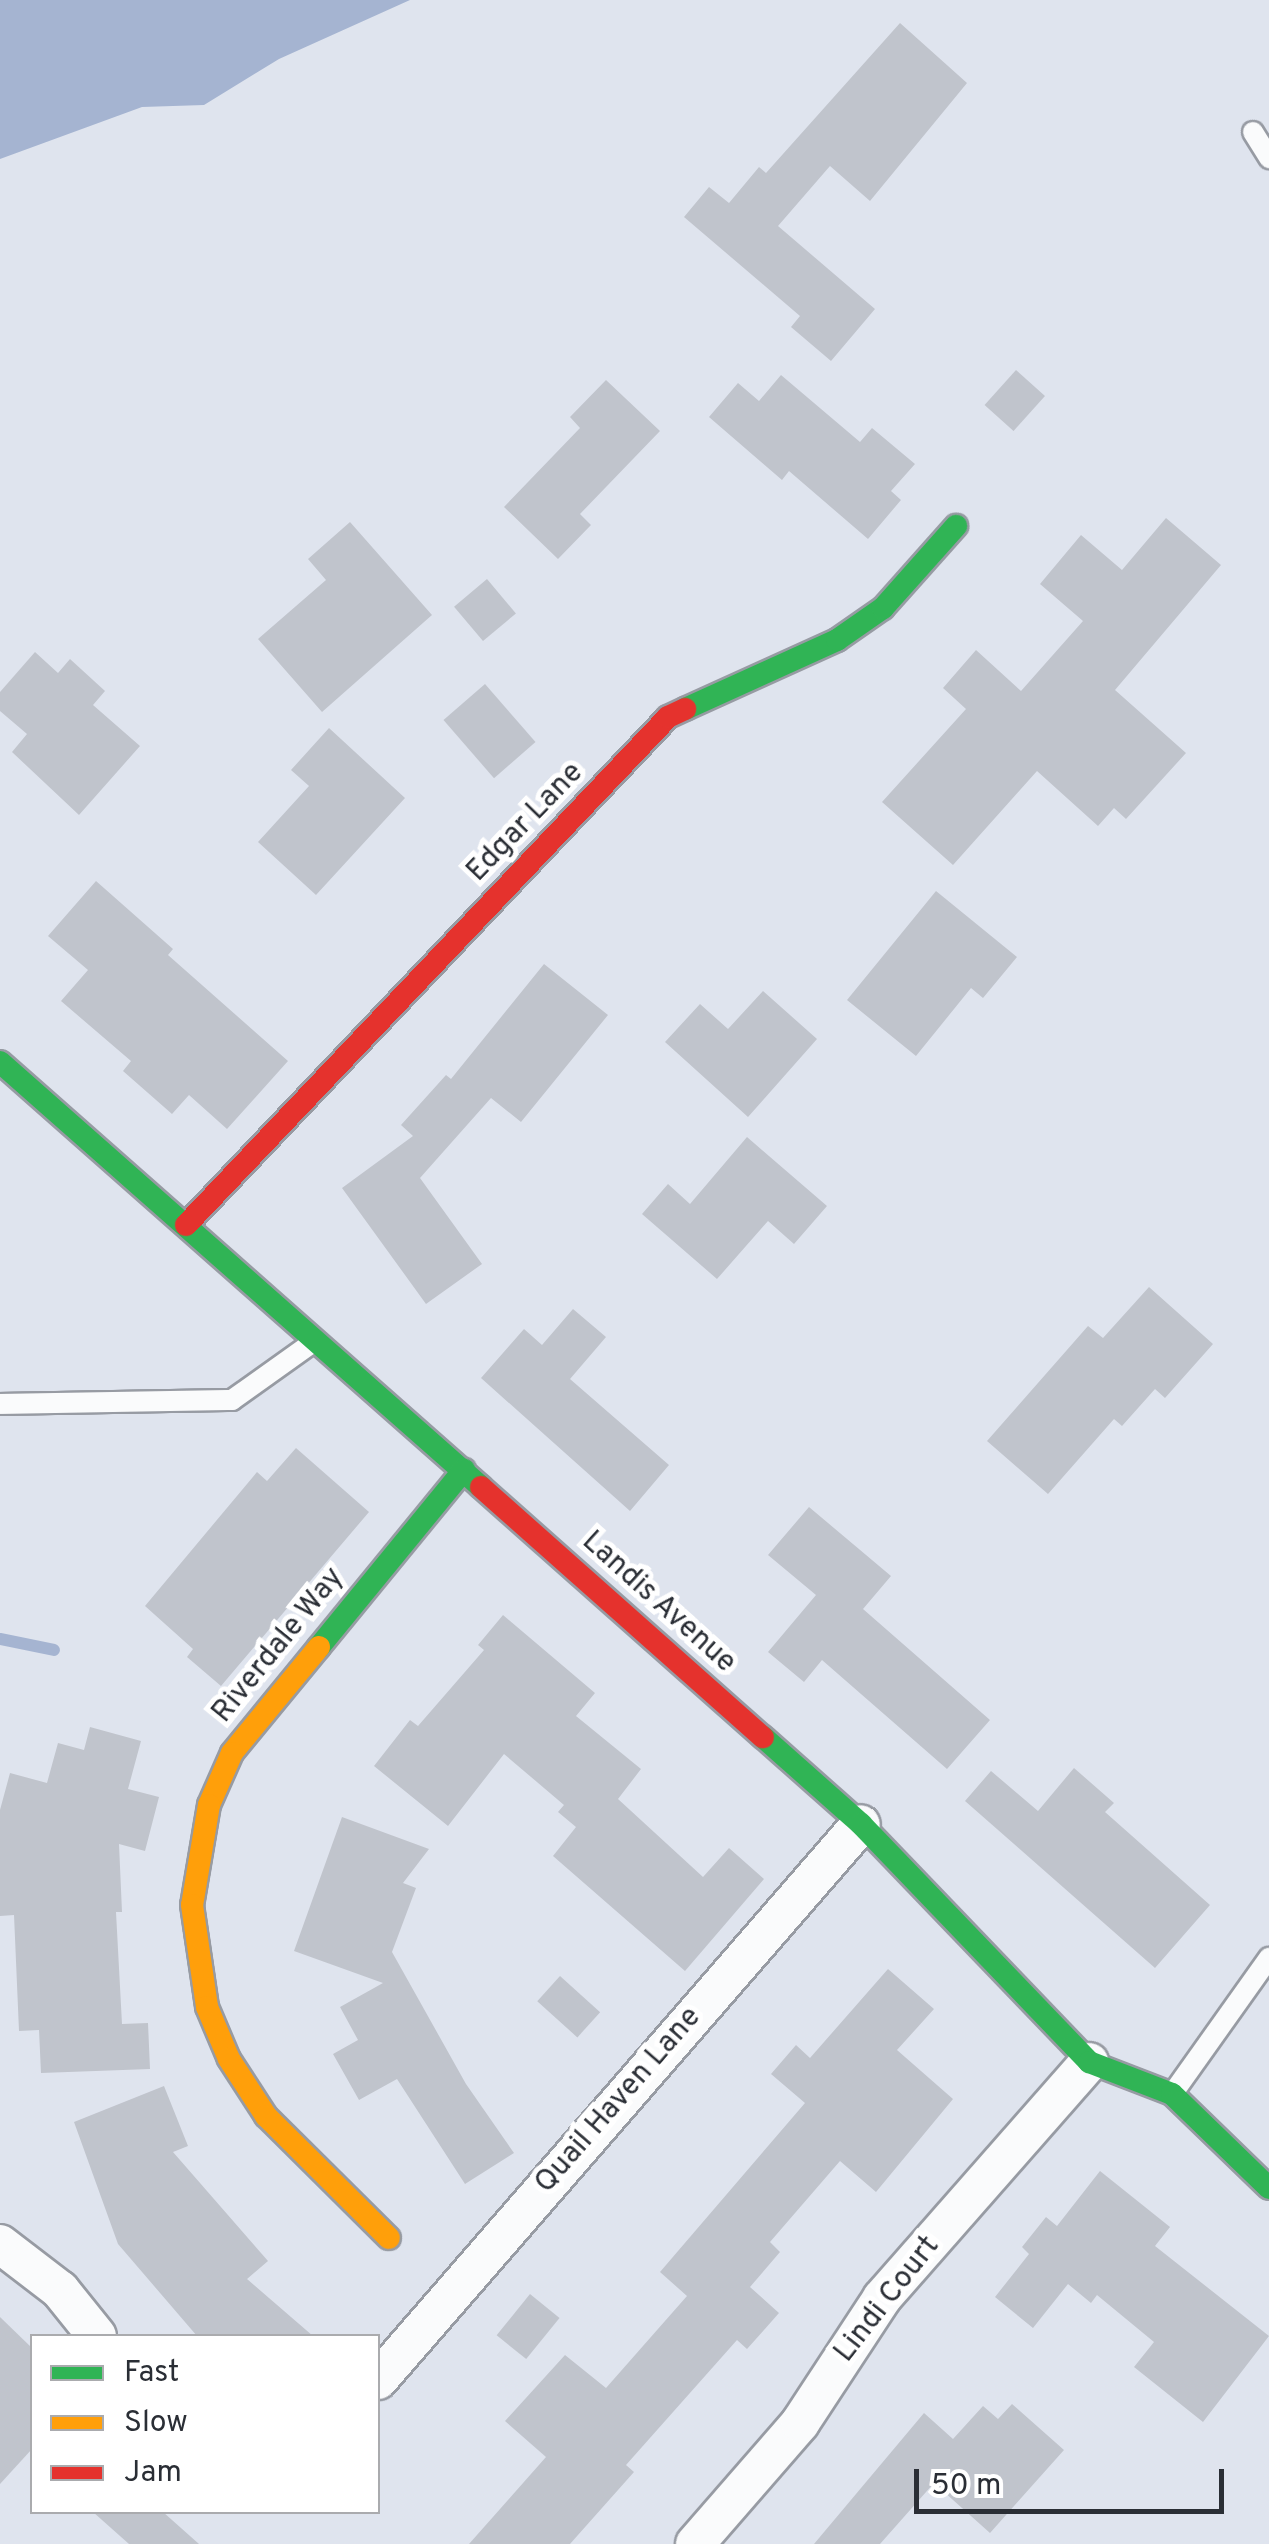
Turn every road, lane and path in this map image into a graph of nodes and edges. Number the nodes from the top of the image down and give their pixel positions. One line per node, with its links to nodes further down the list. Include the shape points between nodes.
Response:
1 (1252, 132): 2 (lane)
2 (1269, 158)
3 (956, 526): 5 (street, Edgar Lane, via 883,608 837,640 668,717)
4 (0, 1062): 5 (street, Landis Avenue)
5 (186, 1226): 6 (street, Landis Avenue)
6 (312, 1343): 7 (lane, via 232,1400); 8 (street, Landis Avenue)
7 (0, 1404)
8 (464, 1470): 9 (street, Landis Avenue); 14 (street, Riverdale Way, via 232,1753 209,1805 192,1906 208,2007 229,2059 266,2116)
9 (861, 1824): 11 (street, Landis Avenue); 17 (street, Quail Haven Lane)
10 (1269, 1958): 12 (lane)
11 (1088, 2062): 12 (street, Landis Avenue); 18 (street, Lindi Court, via 882,2298 800,2424)
12 (1172, 2094): 13 (street, Landis Avenue)
13 (1269, 2188)
14 (389, 2238)
15 (0, 2244): 16 (street, via 60,2290)
16 (96, 2334)
17 (380, 2378)
18 (696, 2544)

